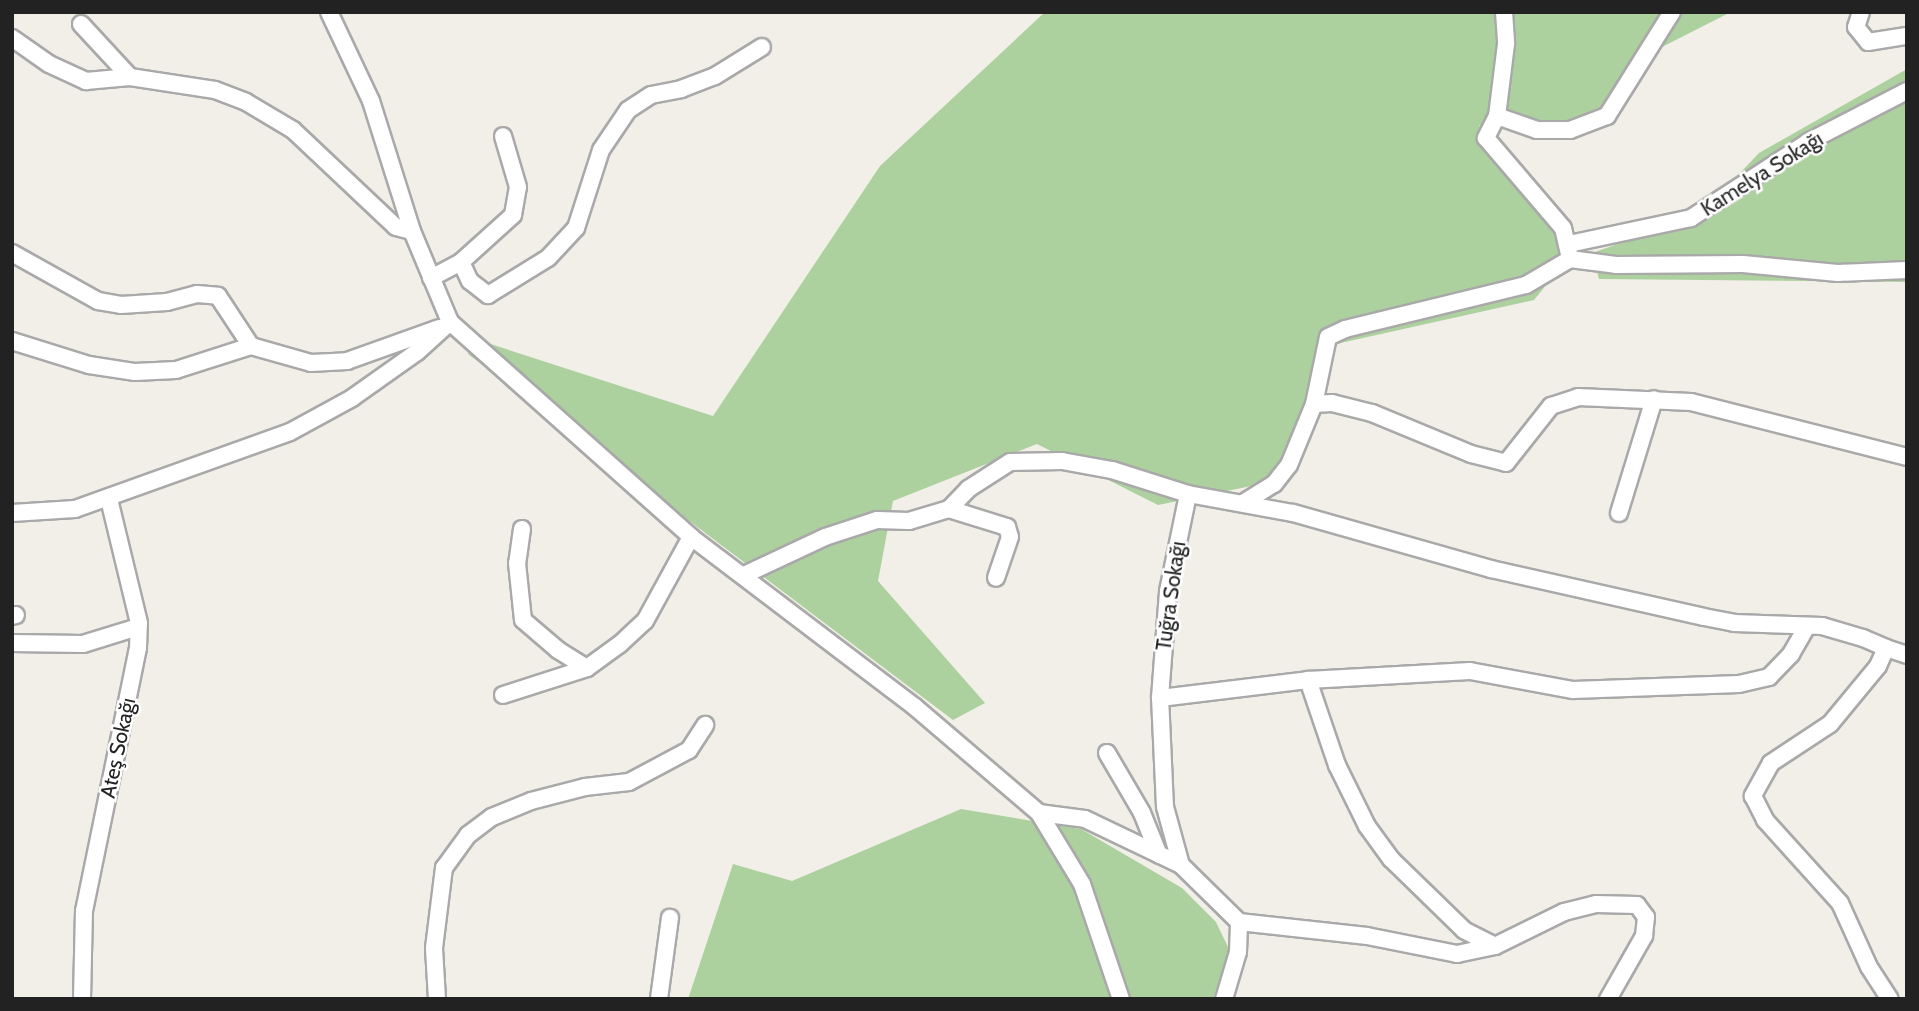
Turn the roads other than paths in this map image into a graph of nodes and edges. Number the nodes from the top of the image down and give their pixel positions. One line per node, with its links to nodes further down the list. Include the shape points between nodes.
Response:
1 (329, 12): 13 (street, via 371,101)
2 (1504, 12): 11 (street, via 1506,44)
3 (1672, 12): 11 (street, via 1607,116 1570,130 1537,130)
4 (1860, 12): 6 (street, via 1856,27 1868,42)
5 (81, 24): 9 (street)
6 (1907, 36)
7 (12, 38): 9 (street, via 49,64 86,81)
8 (762, 47): 16 (street, via 698,84 651,95 628,110 601,150 576,228 548,258 488,295 470,281)
9 (130, 77): 13 (street, via 215,90 246,102 293,130 396,227)
10 (1907, 91): 14 (street, Kamelya Sokağı, via 1808,142 1691,218)
11 (1497, 116): 14 (street, via 1486,138 1488,144 1558,222)
12 (503, 135): 16 (street, via 517,187 517,206 496,234)
13 (412, 231): 18 (street)
14 (1569, 252): 17 (street, via 1616,265 1743,264 1838,273); 23 (street, Kamelya Sokağı, via 1525,285 1454,299 1328,337)
15 (12, 253): 21 (street, via 97,301 121,305 167,302 197,294 218,296)
16 (461, 262): 18 (street)
17 (1907, 270)
18 (431, 278): 19 (street)
19 (444, 325): 21 (street, via 368,356 329,363 292,359); 26 (street, via 416,352 311,422); 32 (street)
20 (12, 341): 21 (street, via 89,365 135,372 176,370)
21 (251, 346)
22 (1654, 399): 23 (street, via 1578,397 1551,406 1506,463 1471,454 1372,413 1332,403); 24 (street, via 1691,402); 30 (street)
23 (1314, 404): 27 (street, via 1289,465 1274,484)
24 (1907, 457)
25 (1188, 494): 27 (street); 28 (street, via 1087,465 1022,462 994,471); 43 (street, Tuğra Sokağı, via 1168,591)
26 (109, 499): 29 (street, via 75,509); 36 (street, Ateş Sokağı)
27 (1243, 503): 35 (street, via 1491,569 1704,617)
28 (949, 509): 33 (street, via 909,521 877,520 825,537); 34 (street, via 1007,527 1010,537)
29 (12, 513)
30 (1619, 513)
31 (523, 529): 40 (street, via 517,563 523,620)
32 (691, 537): 33 (street); 40 (street, via 645,621)
33 (744, 575): 46 (street, via 915,708)
34 (996, 578)
35 (1807, 626): 38 (street, via 1822,626); 41 (street, via 1769,677 1739,684 1573,690 1470,671)
36 (138, 627): 37 (street, via 83,644); 52 (street, Ateş Sokağı, via 128,706 84,911)
37 (12, 643)
38 (1886, 648): 39 (street); 58 (street, via 1878,666 1830,724 1771,763 1754,796 1758,811 1840,903 1869,967)
39 (1907, 655)
40 (587, 667): 42 (street)
41 (1308, 680): 43 (street); 51 (street, via 1337,765 1367,826 1391,859 1464,930)
42 (503, 695)
43 (1160, 698): 48 (street, Tuğra Sokağı, via 1165,807)
44 (705, 725): 53 (street, via 689,750 629,782 531,801 492,817 468,835 444,868 434,948)
45 (1107, 753): 47 (street, via 1142,813)
46 (1039, 813): 47 (street, via 1085,819); 55 (street, via 1082,884)
47 (1159, 855): 48 (street)
48 (1181, 865): 50 (street)
49 (670, 918): 54 (street)
50 (1239, 922): 51 (street, via 1367,936 1457,954); 56 (street, via 1238,952)
51 (1495, 946): 57 (street, via 1564,912 1596,904 1637,905 1646,917 1644,936)
52 (82, 999)
53 (437, 999)
54 (659, 999)
55 (1121, 999)
56 (1224, 999)
57 (1608, 999)
58 (1890, 999)

